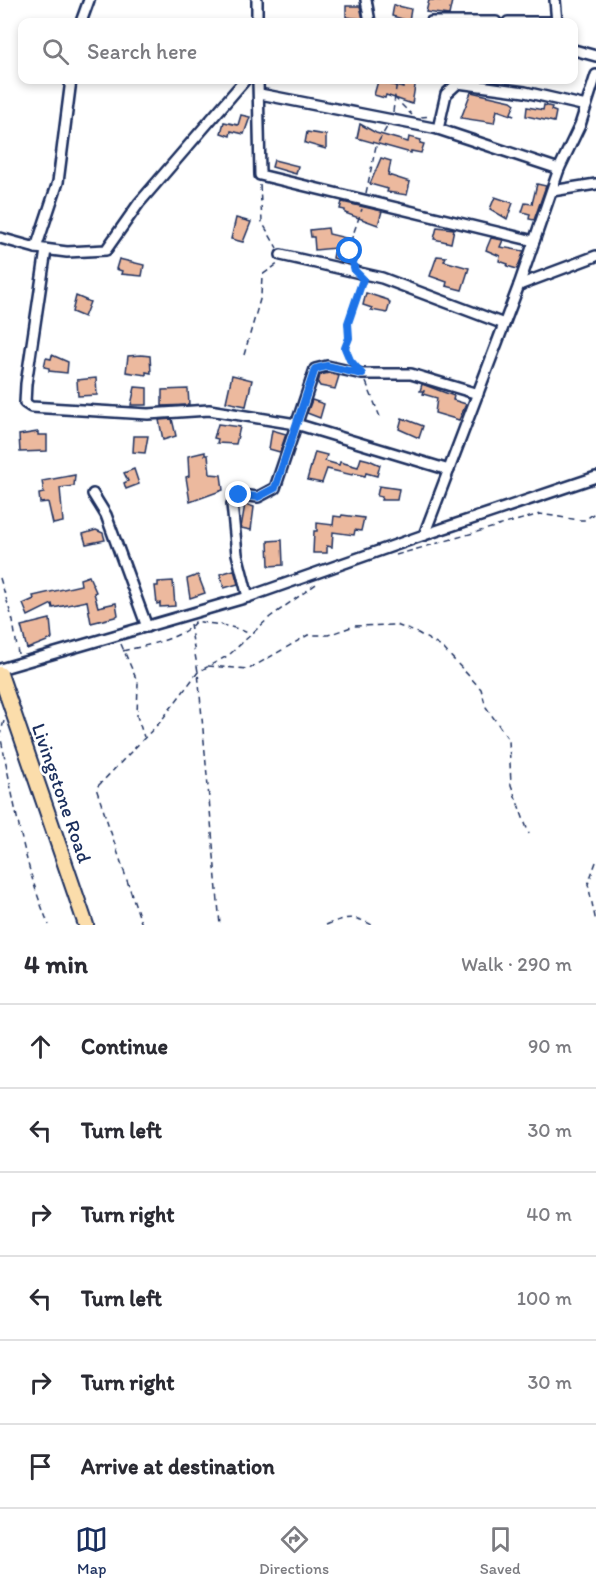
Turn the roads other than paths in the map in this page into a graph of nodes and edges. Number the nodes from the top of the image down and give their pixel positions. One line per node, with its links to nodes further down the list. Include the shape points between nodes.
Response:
1 (88, 0): 5 (street)
2 (257, 0): 6 (street)
3 (366, 0): 7 (street)
4 (555, 0): 8 (street)
5 (82, 18)
6 (257, 18)
7 (369, 18)
8 (557, 18)
9 (578, 51): 10 (street)
10 (596, 56)
11 (596, 75): 18 (street)
12 (71, 84): 25 (street, via 58,182)
13 (242, 84): 26 (street, via 139,203 106,249)
14 (259, 84): 17 (street)
15 (459, 84): 19 (street, via 447,94)
16 (476, 84): 18 (street)
17 (260, 94): 19 (street); 24 (street, via 260,175)
18 (586, 106): 20 (street)
19 (438, 129): 20 (street)
20 (559, 169): 22 (street)
21 (596, 184): 22 (street)
22 (552, 191): 24 (street)
23 (0, 238): 25 (street)
24 (534, 241): 29 (street)
25 (36, 248): 26 (street)
26 (46, 250): 32 (street, via 25,403 31,407 148,414 209,410)
27 (281, 255): 30 (street, via 416,289)
28 (596, 256): 29 (street)
29 (519, 285): 30 (street)
30 (504, 324): 31 (street)
31 (478, 394): 32 (street, via 411,374 362,374 319,366 312,374); 33 (street)
32 (296, 424): 33 (street); 37 (street, via 275,488 258,497 239,495 232,504 237,554)
33 (449, 470): 36 (street)
34 (596, 477): 36 (street)
35 (93, 494): 38 (street, via 106,515)
36 (424, 535): 37 (street)
37 (248, 597): 38 (street)
38 (147, 627): 39 (street)
39 (0, 669)
40 (0, 674): 41 (highway, Livingstone Road)
41 (86, 925)

